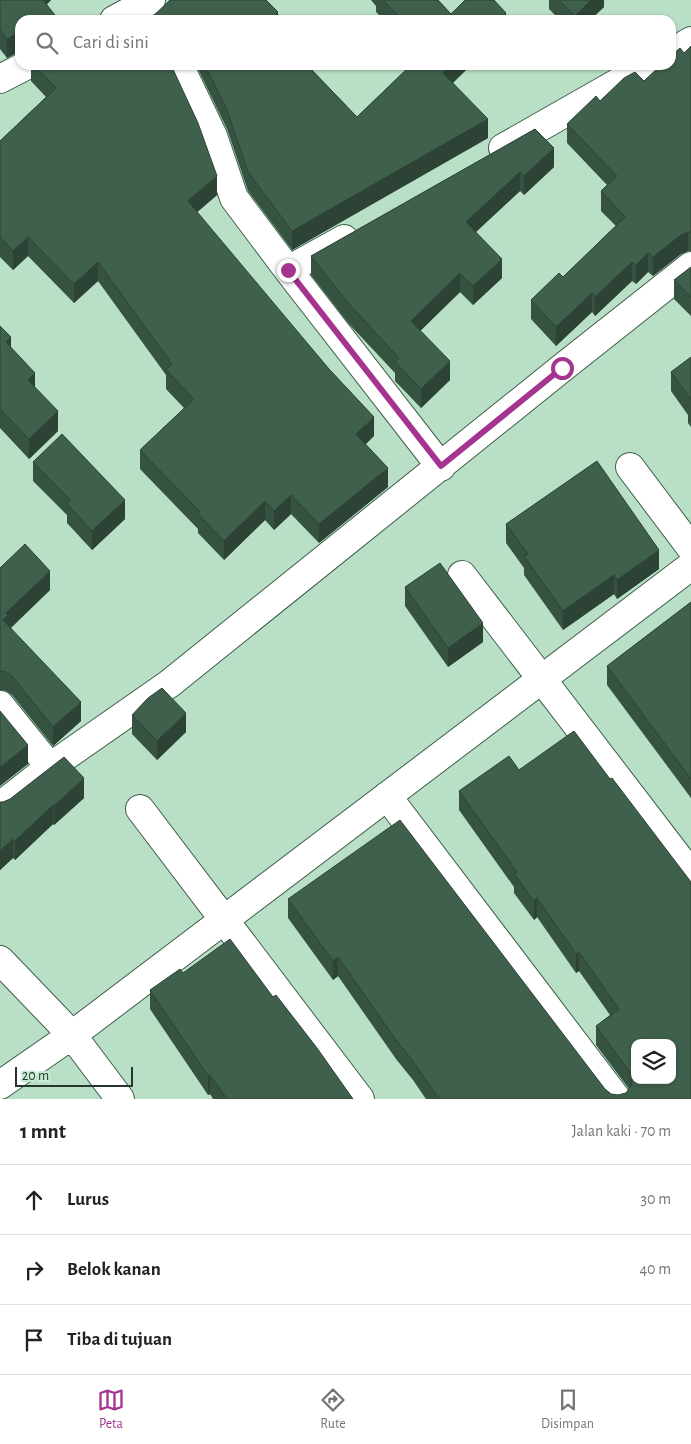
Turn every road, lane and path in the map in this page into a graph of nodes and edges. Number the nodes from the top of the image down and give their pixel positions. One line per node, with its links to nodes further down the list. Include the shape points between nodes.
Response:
1 (151, 6): 2 (street)
2 (127, 15)
3 (691, 41): 4 (street)
4 (676, 50)
5 (17, 70): 8 (street)
6 (181, 70): 12 (street, via 213,136 234,198)
7 (640, 70): 9 (street)
8 (0, 79)
9 (485, 159)
10 (365, 227): 12 (street)
11 (691, 266): 13 (street)
12 (288, 270): 13 (street)
13 (441, 466): 20 (street, via 169,684)
14 (630, 467): 15 (street)
15 (691, 548)
16 (691, 566): 18 (street)
17 (462, 575): 18 (street)
18 (541, 679): 21 (street); 24 (street)
19 (0, 705): 20 (street)
20 (50, 767): 22 (street)
21 (387, 796): 25 (street); 31 (street)
22 (0, 806)
23 (140, 809): 25 (street)
24 (691, 874)
25 (224, 920): 27 (street); 30 (street)
26 (0, 960): 27 (street)
27 (72, 1035): 28 (street); 29 (street)
28 (0, 1085)
29 (120, 1099)
30 (360, 1099)
31 (617, 1099)

